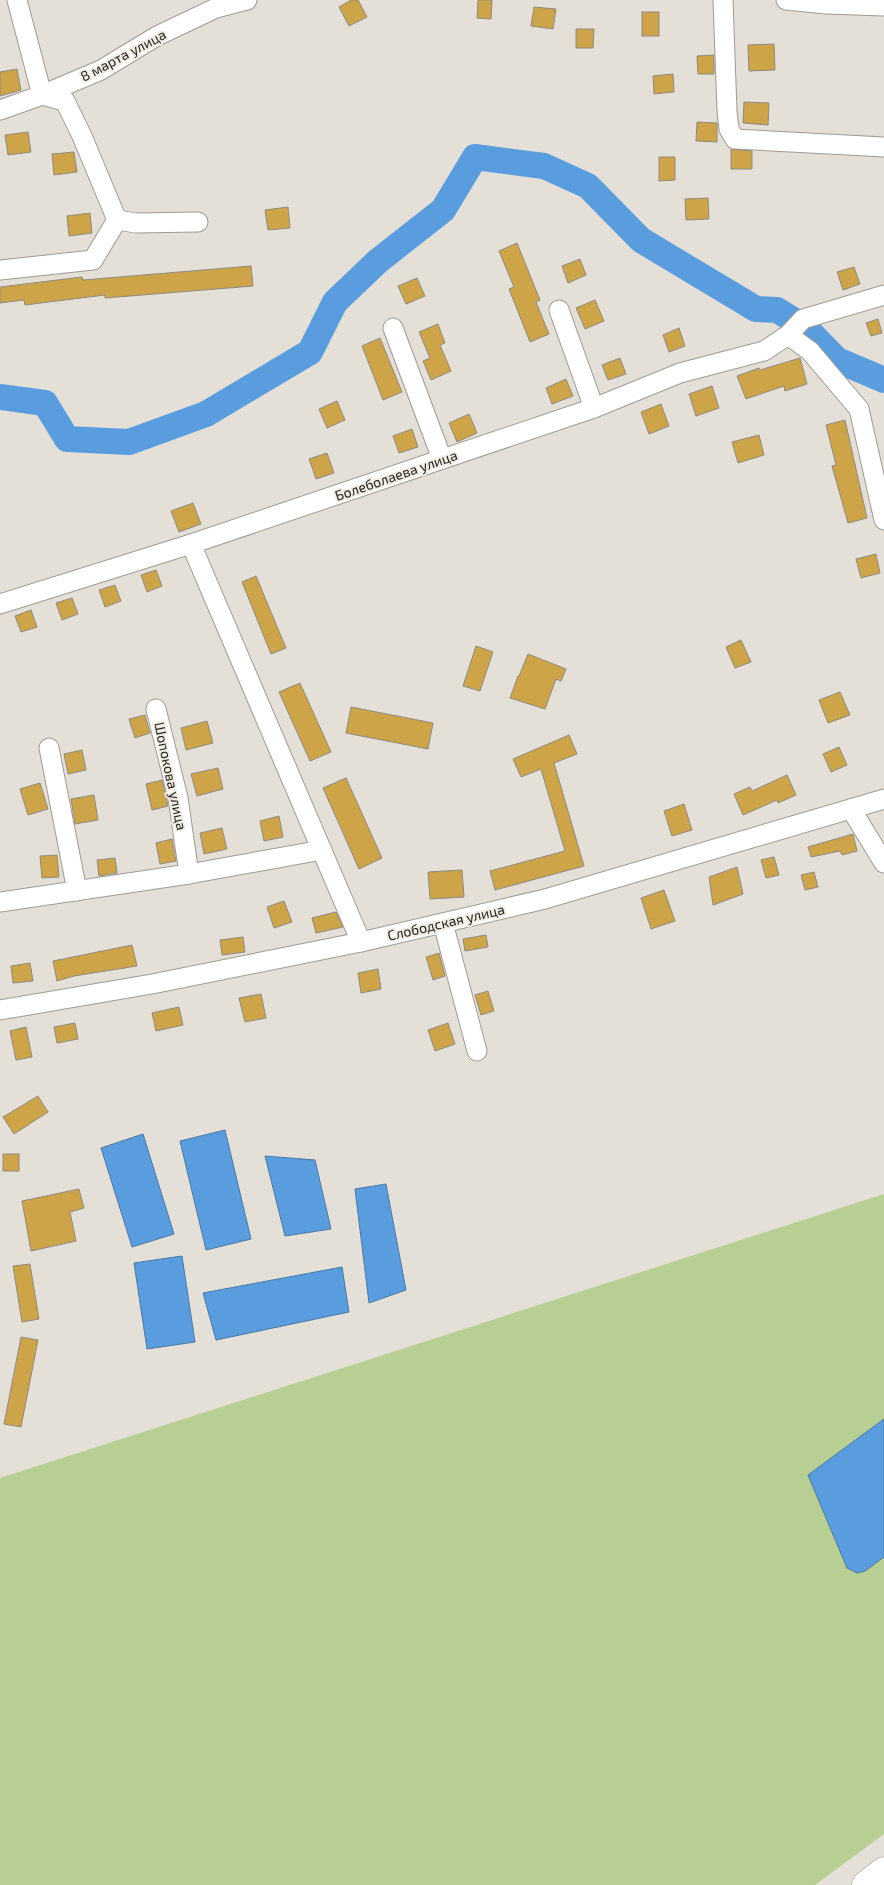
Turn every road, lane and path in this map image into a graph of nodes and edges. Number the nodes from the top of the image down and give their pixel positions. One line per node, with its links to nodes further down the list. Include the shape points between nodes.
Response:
1 (17, 0): 6 (street)
2 (246, 0): 6 (street, 8 марта улица, via 216,8 157,36 101,70)
3 (723, 0): 8 (street, via 727,111 729,129 735,139)
4 (786, 0): 5 (street)
5 (884, 6)
6 (42, 95): 7 (street, 8 марта улица); 9 (street, via 65,101)
7 (0, 110)
8 (884, 147)
9 (116, 220): 10 (street, via 136,224); 11 (street, via 93,260)
10 (198, 222)
11 (0, 270)
12 (884, 295): 15 (street, Болеболаева улица, via 803,319)
13 (559, 310): 16 (street)
14 (393, 328): 17 (street)
15 (788, 335): 16 (street, Болеболаева улица, via 764,350 680,373); 18 (street, via 810,351 859,409)
16 (594, 408): 17 (street, Болеболаева улица)
17 (442, 459): 19 (street, Болеболаева улица)
18 (884, 520)
19 (191, 544): 20 (street, Болеболаева улица); 25 (street)
20 (0, 604)
21 (156, 709): 27 (street, Шопокова улица, via 178,798)
22 (49, 748): 28 (street)
23 (884, 799): 24 (street, Слободская улица)
24 (851, 808): 26 (street); 30 (street, Слободская улица, via 545,899)
25 (322, 850): 27 (street); 31 (street)
26 (884, 863)
27 (189, 874): 28 (street)
28 (76, 891): 29 (street)
29 (0, 902)
30 (443, 923): 31 (street, Слободская улица); 33 (street)
31 (361, 942): 32 (street, Слободская улица, via 152,984)
32 (0, 1010)
33 (477, 1051)
34 (884, 1870): 35 (highway)
35 (866, 1885)

